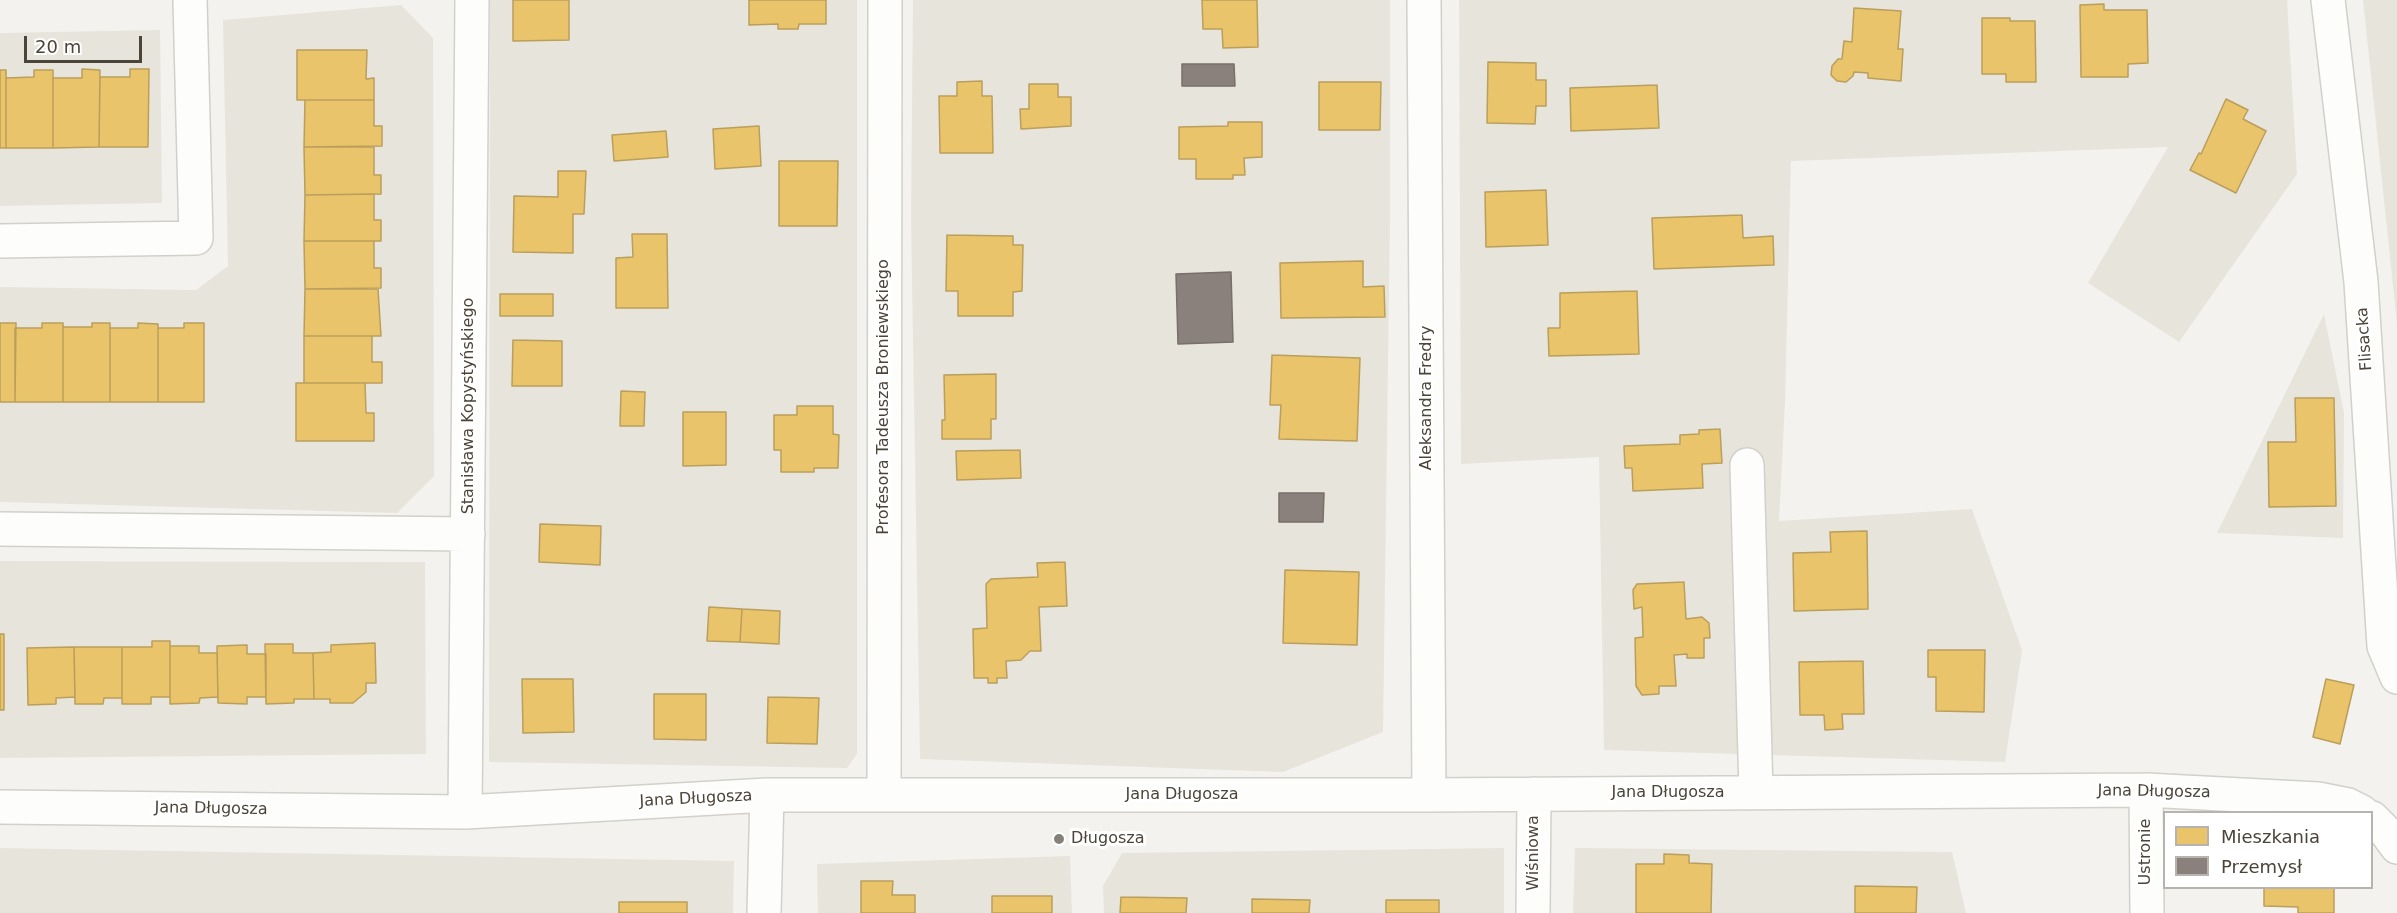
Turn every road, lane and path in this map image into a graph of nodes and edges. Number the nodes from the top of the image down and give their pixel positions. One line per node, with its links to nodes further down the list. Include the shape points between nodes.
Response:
1 (190, 0): 6 (street, via 196,238)
2 (472, 0): 10 (street, Stanisława Kopystyńskiego)
3 (885, 0): 16 (street, Profesora Tadeusza Broniewskiego)
4 (1425, 0): 17 (street, Aleksandra Fredry)
5 (2328, 0): 7 (street, Flisacka, via 2361,282)
6 (0, 241)
7 (2383, 404): 11 (street, Flisacka, via 2384,646)
8 (1747, 465): 13 (street)
9 (0, 529): 10 (street)
10 (468, 534): 20 (street, Stanisława Kopystyńskiego)
11 (2397, 677)
12 (2146, 790): 13 (street, Jana Długosza); 19 (street, Jana Długosza, via 2318,799); 23 (street, Ustronie)
13 (1756, 792): 14 (street, Jana Długosza)
14 (1534, 794): 17 (street, Jana Długosza); 22 (street, Wiśniowa)
15 (767, 795): 16 (street, Jana Długosza); 20 (street, Jana Długosza); 21 (street)
16 (884, 795): 17 (street, Jana Długosza)
17 (1429, 795)
18 (0, 807): 20 (street, Jana Długosza)
19 (2358, 811)
20 (465, 812)
21 (764, 913)
22 (1533, 913)
23 (2147, 913)

